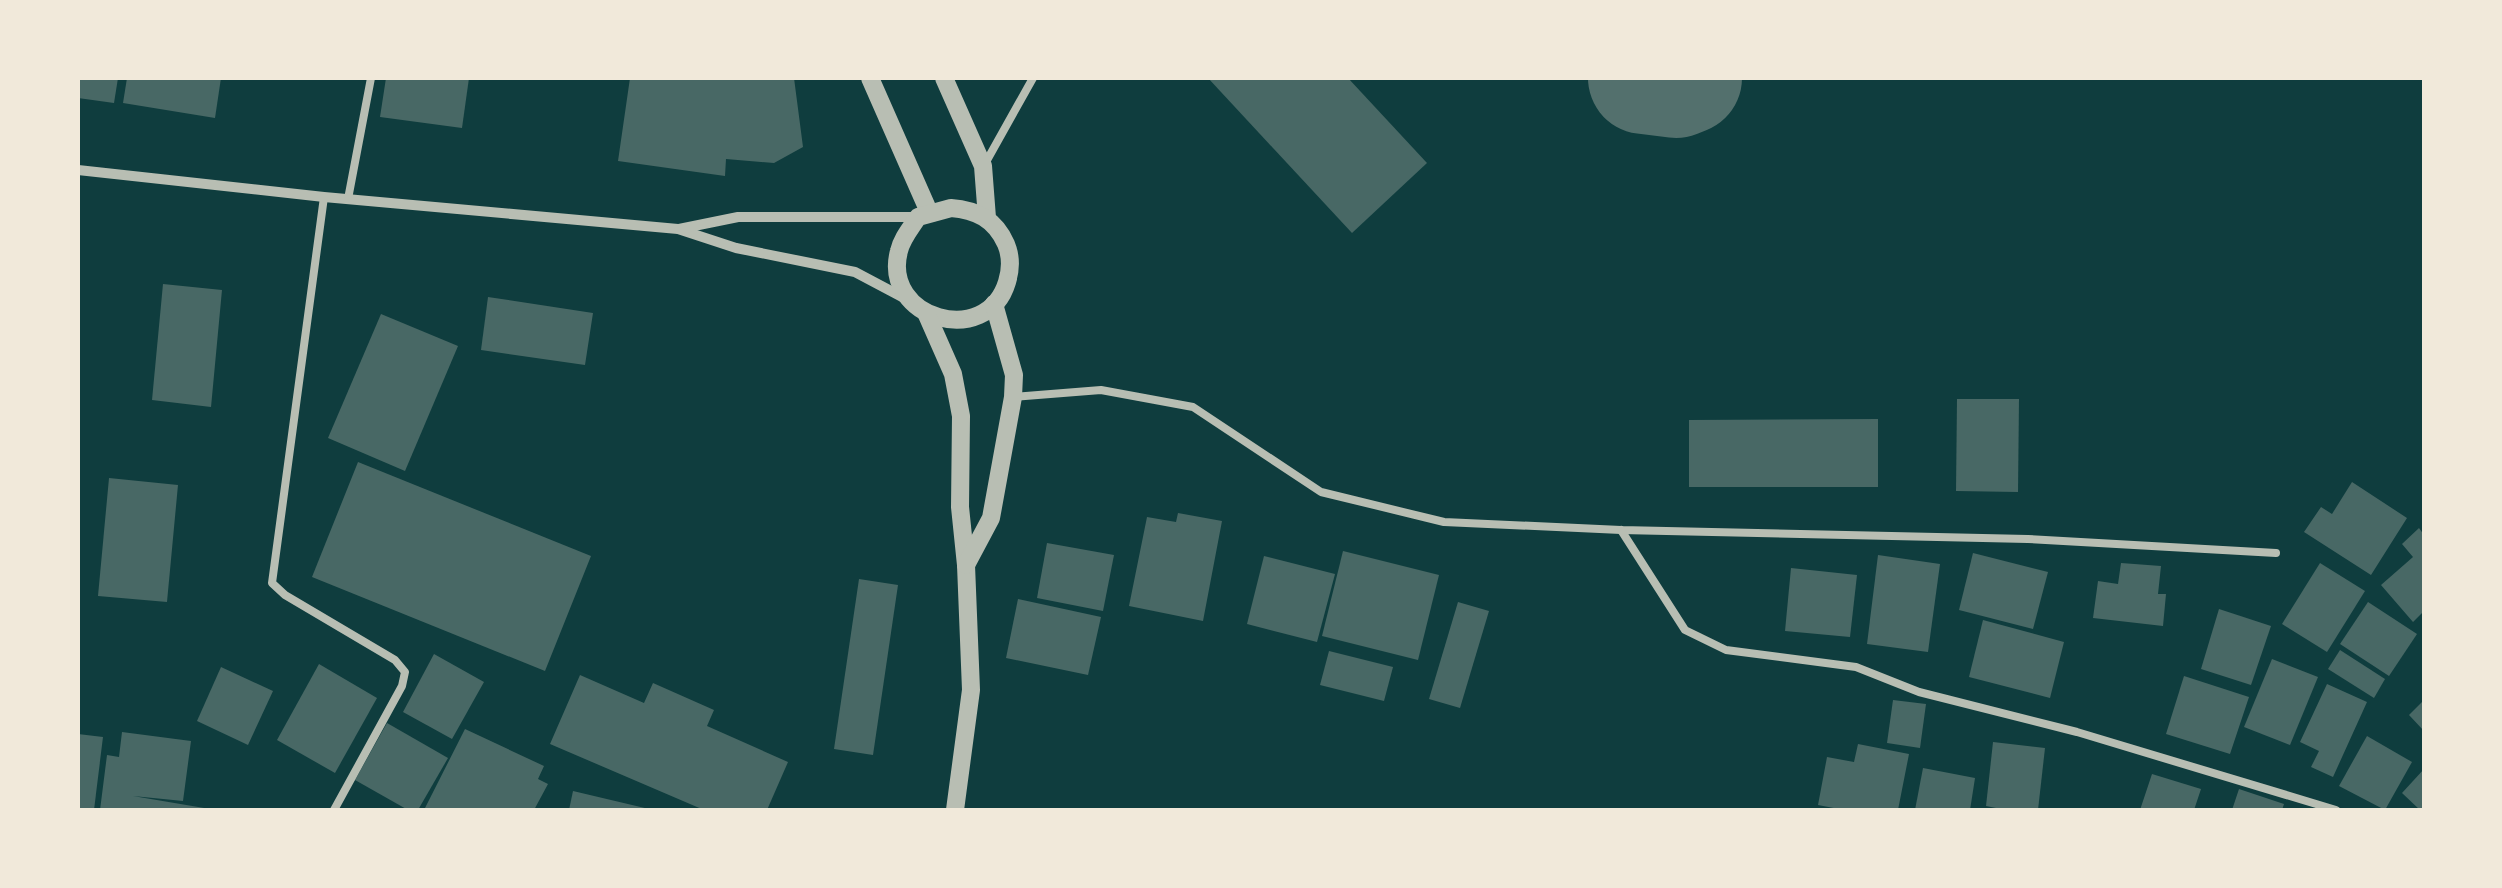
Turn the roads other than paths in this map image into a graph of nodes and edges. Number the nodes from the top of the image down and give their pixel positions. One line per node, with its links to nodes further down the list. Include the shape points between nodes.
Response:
1 (371, 78): 8 (lane)
2 (870, 78): 9 (street)
3 (944, 78): 5 (street)
4 (1033, 78): 5 (lane)
5 (983, 166): 10 (street)
6 (78, 170): 7 (street)
7 (324, 197): 8 (street); 18 (lane, via 272,583 405,672)
8 (348, 199): 11 (street)
9 (923, 215): 10 (street, via 950,208); 11 (street, via 738,217); 13 (street, via 898,253 903,288)
10 (987, 218): 12 (street, via 1008,250 1010,270)
11 (678, 229): 13 (street, via 855,272)
12 (994, 304): 13 (street, via 962,320); 14 (street)
13 (920, 309): 17 (street, via 954,374)
14 (1014, 397): 15 (lane, via 1101,390 1194,406 1321,492 1444,522); 17 (street, via 991,518)
15 (1621, 530): 16 (lane, via 2028,539); 20 (lane, via 1686,630 1726,650 1856,667 1919,692)
16 (2276, 554)
17 (966, 566): 19 (street, via 970,690)
18 (334, 810)
19 (955, 810)
20 (2336, 810)

